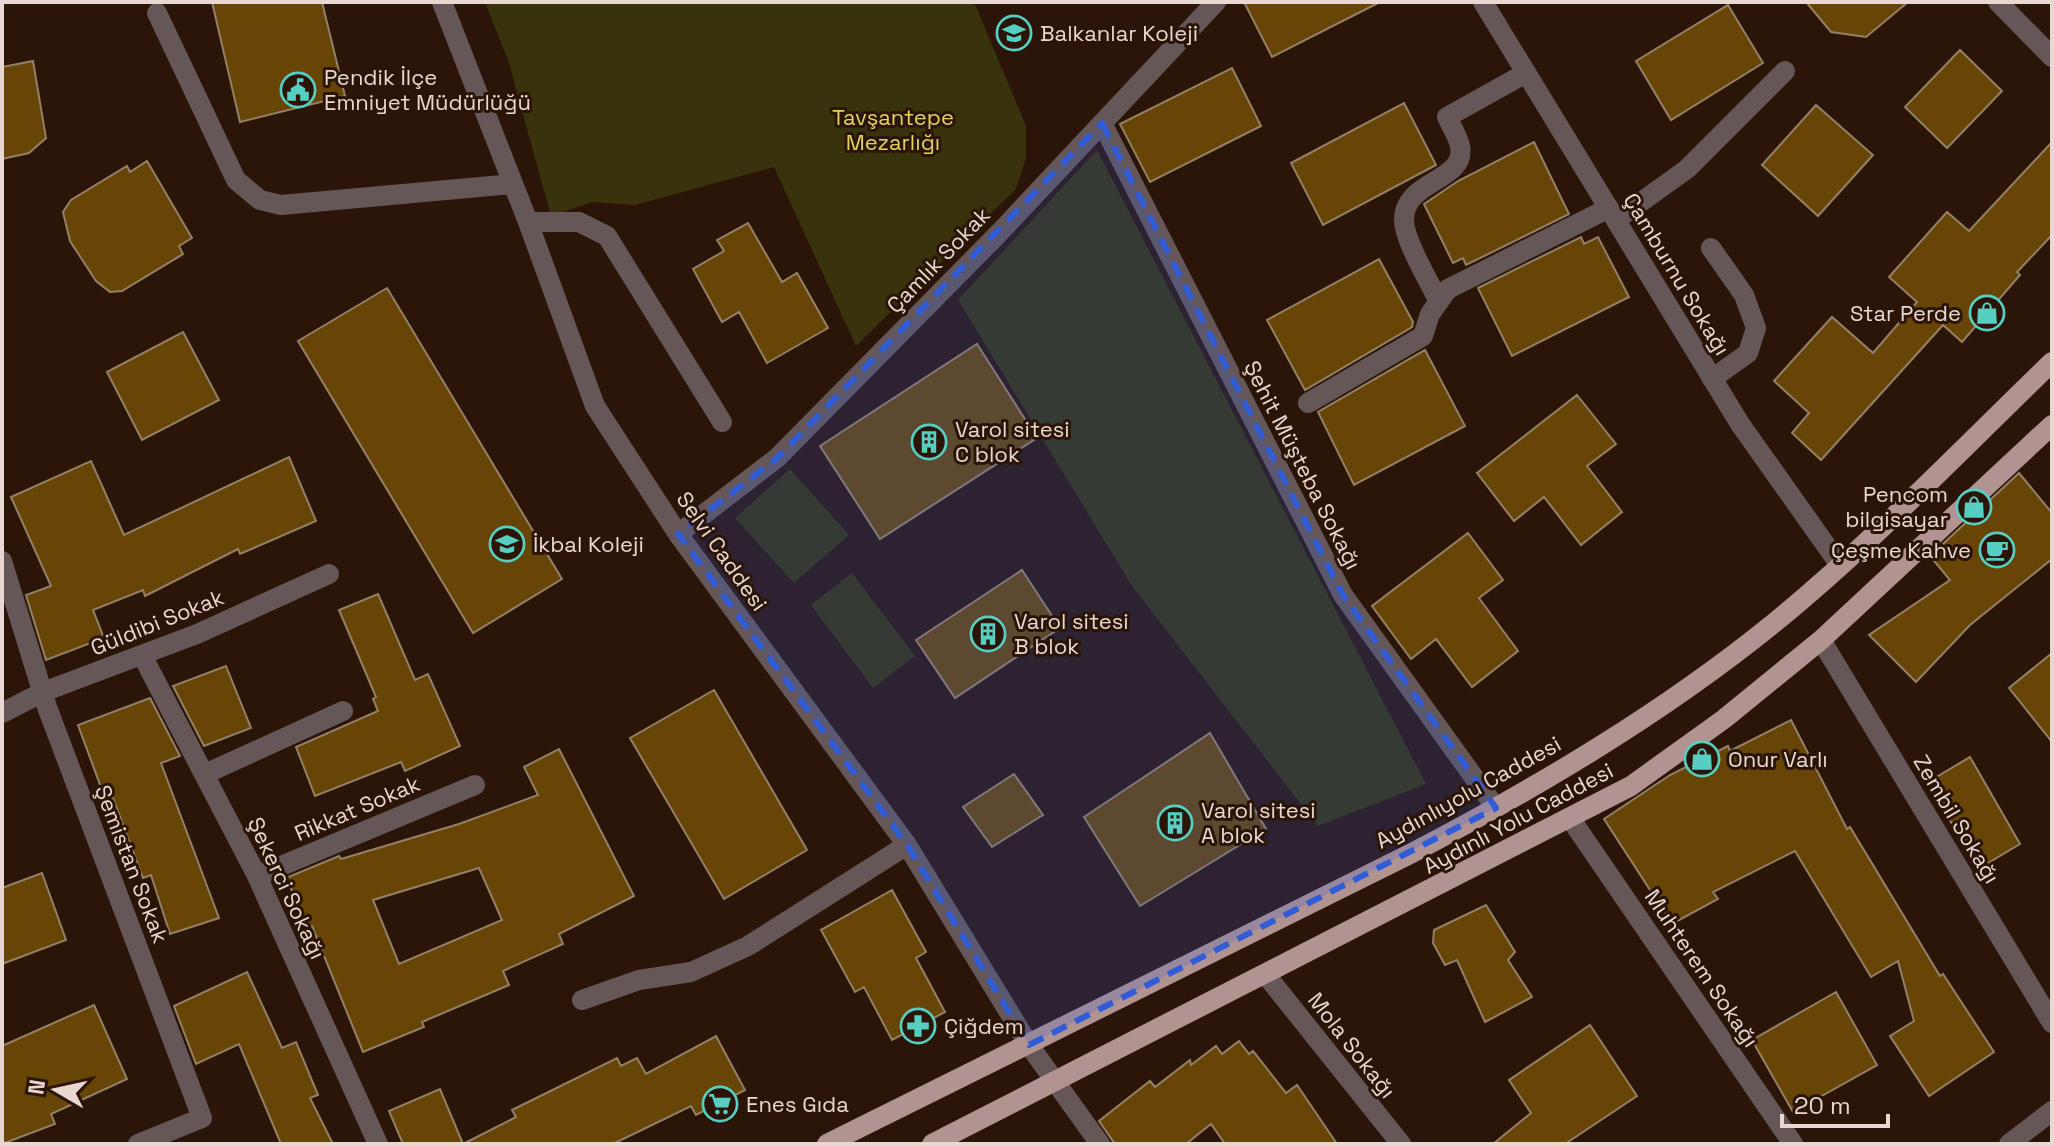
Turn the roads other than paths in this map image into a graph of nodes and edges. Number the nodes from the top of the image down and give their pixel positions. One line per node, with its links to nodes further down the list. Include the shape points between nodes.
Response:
1 (442, 2): 10 (street, Selvi Caddesi)
2 (1216, 2): 9 (street, Çamlık Sokak)
3 (1483, 2): 8 (street, Çamburnu Sokağı)
4 (1998, 2): 6 (street)
5 (157, 13): 10 (street, via 236,180 260,200 281,205)
6 (2052, 57)
7 (1785, 71): 11 (street, via 1687,169)
8 (1526, 73): 11 (street, Çamburnu Sokağı); 14 (street, via 1447,117 1460,146 1455,165 1417,190 1406,208 1405,227)
9 (1102, 123): 20 (street, Çamlık Sokak, via 777,458); 31 (street, Şehit Müşteba Sokağı, via 1343,595)
10 (512, 184): 12 (street, Selvi Caddesi)
11 (1612, 214): 14 (street, via 1461,281); 16 (street, Çamburnu Sokağı)
12 (528, 222): 18 (street, via 579,222 607,236); 20 (street, Selvi Caddesi, via 595,406)
13 (1711, 248): 16 (street, via 1744,295 1756,328 1748,353)
14 (1438, 300): 17 (street, via 1417,341)
15 (2052, 362): 22 (main road, Aydınlıyolu Caddesi)
16 (1712, 379): 22 (street, Çamburnu Sokağı)
17 (1308, 403)
18 (722, 422)
19 (2052, 425): 24 (main road, Aydınlı Yolu Caddesi)
20 (678, 534): 33 (street, Selvi Caddesi)
21 (2, 561): 26 (street, Şemistan Sokak)
22 (1840, 565): 31 (main road, Aydınlıyolu Caddesi, via 1705,675)
23 (329, 574): 25 (street, Güldibi Sokak)
24 (1821, 640): 32 (main road, Aydınlı Yolu Caddesi, via 1631,786); 37 (street, Zembil Sokağı)
25 (143, 657): 26 (street, Güldibi Sokak); 29 (street, Şekerci Sokağı)
26 (43, 692): 28 (street, Güldibi Sokak); 42 (street, Şemistan Sokak, via 202,1118)
27 (343, 711): 29 (street)
28 (2, 713)
29 (205, 774): 34 (street, Şekerci Sokağı)
30 (475, 785): 34 (street, Rikkat Sokak)
31 (1496, 808): 38 (main road, Aydınlıyolu Caddesi)
32 (1570, 818): 35 (main road, Aydınlı Yolu Caddesi); 48 (street, Muhterem Sokağı)
33 (907, 845): 36 (street, via 748,946 691,972 639,980); 38 (street, Selvi Caddesi)
34 (257, 876): 43 (street, Şekerci Sokağı)
35 (1266, 975): 39 (main road, Aydınlı Yolu Caddesi); 47 (street, Mola Sokağı)
36 (582, 1000)
37 (2052, 1023)
38 (1029, 1045): 39 (street, Selvi Caddesi); 44 (main road, Aydınlıyolu Caddesi)
39 (1054, 1081): 41 (main road, Aydınlı Yolu Caddesi); 46 (street, Selvi Caddesi)
40 (2052, 1111): 49 (street)
41 (962, 1138): 45 (main road, Aydınlı Yolu Caddesi)
42 (138, 1144)
43 (378, 1144)
44 (827, 1144)
45 (932, 1144)
46 (1100, 1144)
47 (1401, 1144)
48 (1793, 1144)
49 (2009, 1144)

